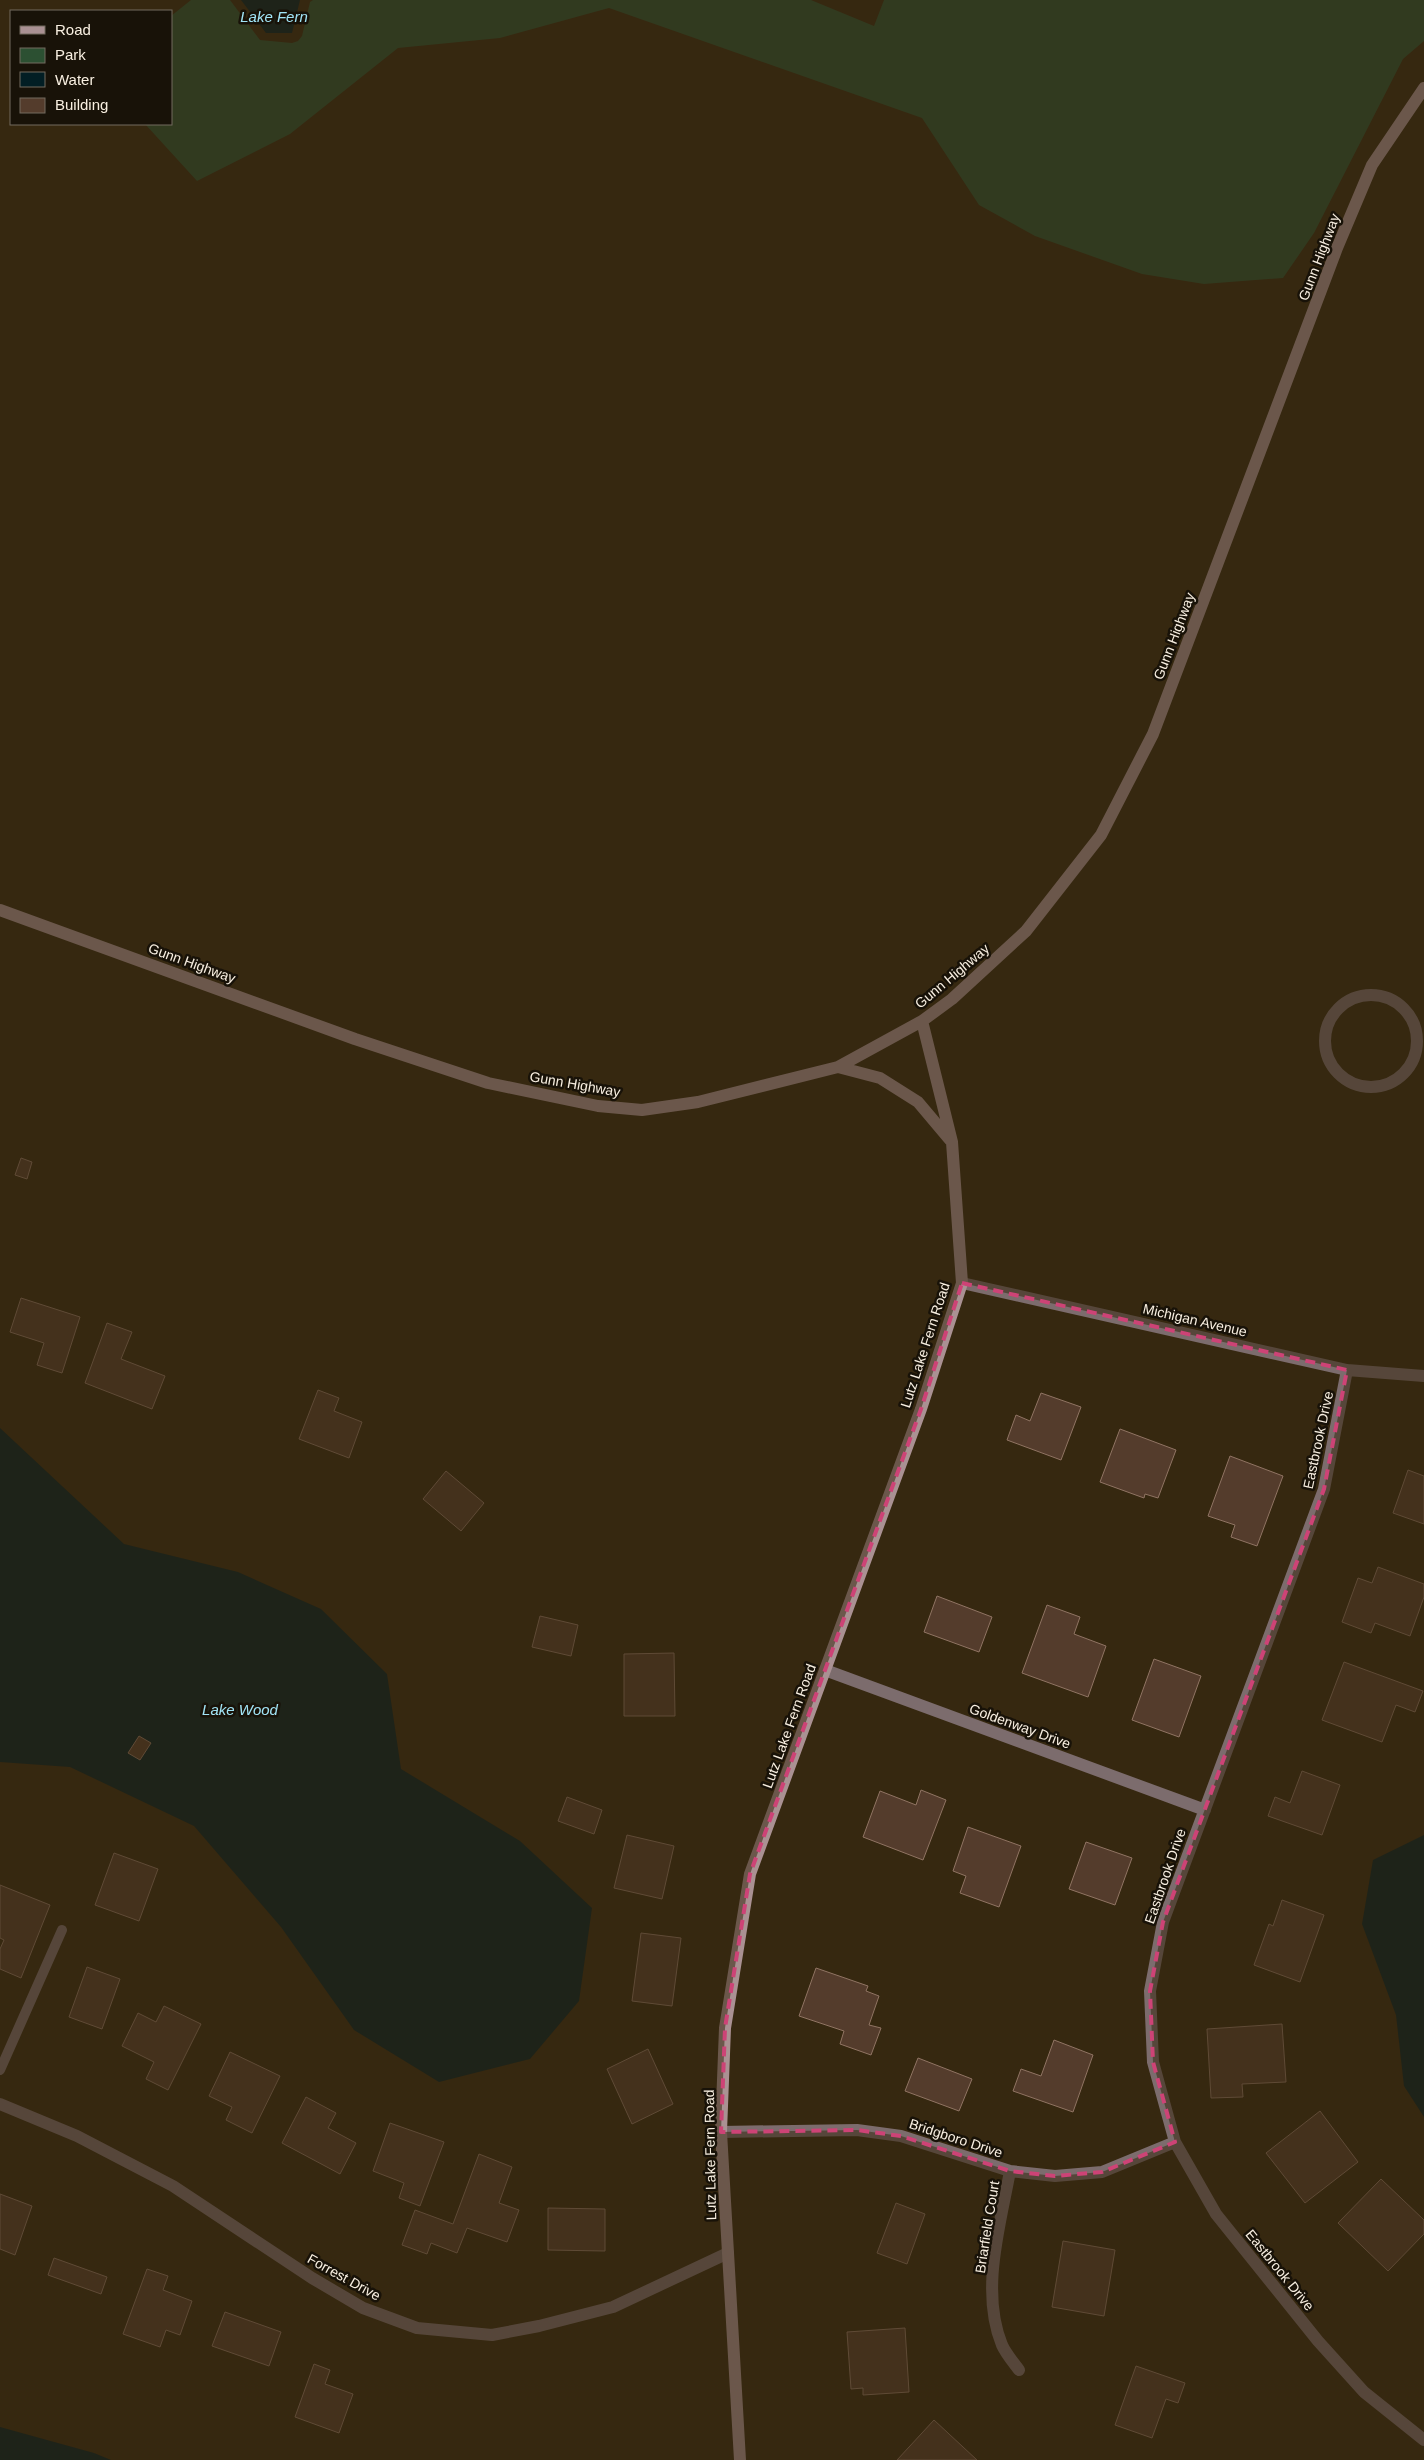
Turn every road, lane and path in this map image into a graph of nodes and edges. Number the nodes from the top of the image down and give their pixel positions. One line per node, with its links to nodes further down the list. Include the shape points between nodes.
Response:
1 (1424, 88): 3 (main road, Gunn Highway, via 1372,165 1153,734 1101,835 1026,932 952,999)
2 (0, 910): 5 (main road, Gunn Highway, via 364,1042 488,1083 598,1106 642,1110 698,1102)
3 (922, 1021): 5 (main road, Gunn Highway); 6 (main road, Lutz Lake Fern Road)
4 (1420, 1057): 4 (street, via 1398,1079 1376,1087 1354,1084 1332,1065 1326,1051 1325,1036 1338,1008 1366,994 1382,995 1396,1001 1415,1024)
5 (838, 1067): 6 (main road, via 880,1078 918,1102)
6 (952, 1142): 7 (main road, Lutz Lake Fern Road)
7 (962, 1283): 8 (street, Michigan Avenue); 10 (main road, Lutz Lake Fern Road, via 921,1409)
8 (1347, 1370): 9 (street, Michigan Avenue); 11 (street, Eastbrook Drive, via 1324,1489)
9 (1424, 1376)
10 (825, 1670): 11 (street, Goldenway Drive); 15 (main road, Lutz Lake Fern Road, via 750,1874 725,2028)
11 (1204, 1810): 16 (street, Eastbrook Drive, via 1163,1922 1150,1991 1153,2062)
12 (62, 1930): 13 (lane)
13 (0, 2070)
14 (0, 2104): 18 (street, Forrest Drive, via 77,2136 174,2186 363,2308 417,2328 492,2335 539,2326 613,2307)
15 (721, 2132): 17 (street, Bridgboro Drive, via 857,2130 901,2136); 18 (main road, Lutz Lake Fern Road)
16 (1175, 2142): 17 (street, Bridgboro Drive, via 1102,2172 1055,2176); 20 (street, Eastbrook Drive, via 1216,2214 1318,2341 1364,2392)
17 (1010, 2171): 19 (street, Briarfield Court, via 994,2259 992,2311 1002,2346)
18 (728, 2253): 21 (main road, Lutz Lake Fern Road)
19 (1019, 2370)
20 (1424, 2440)
21 (740, 2460)

